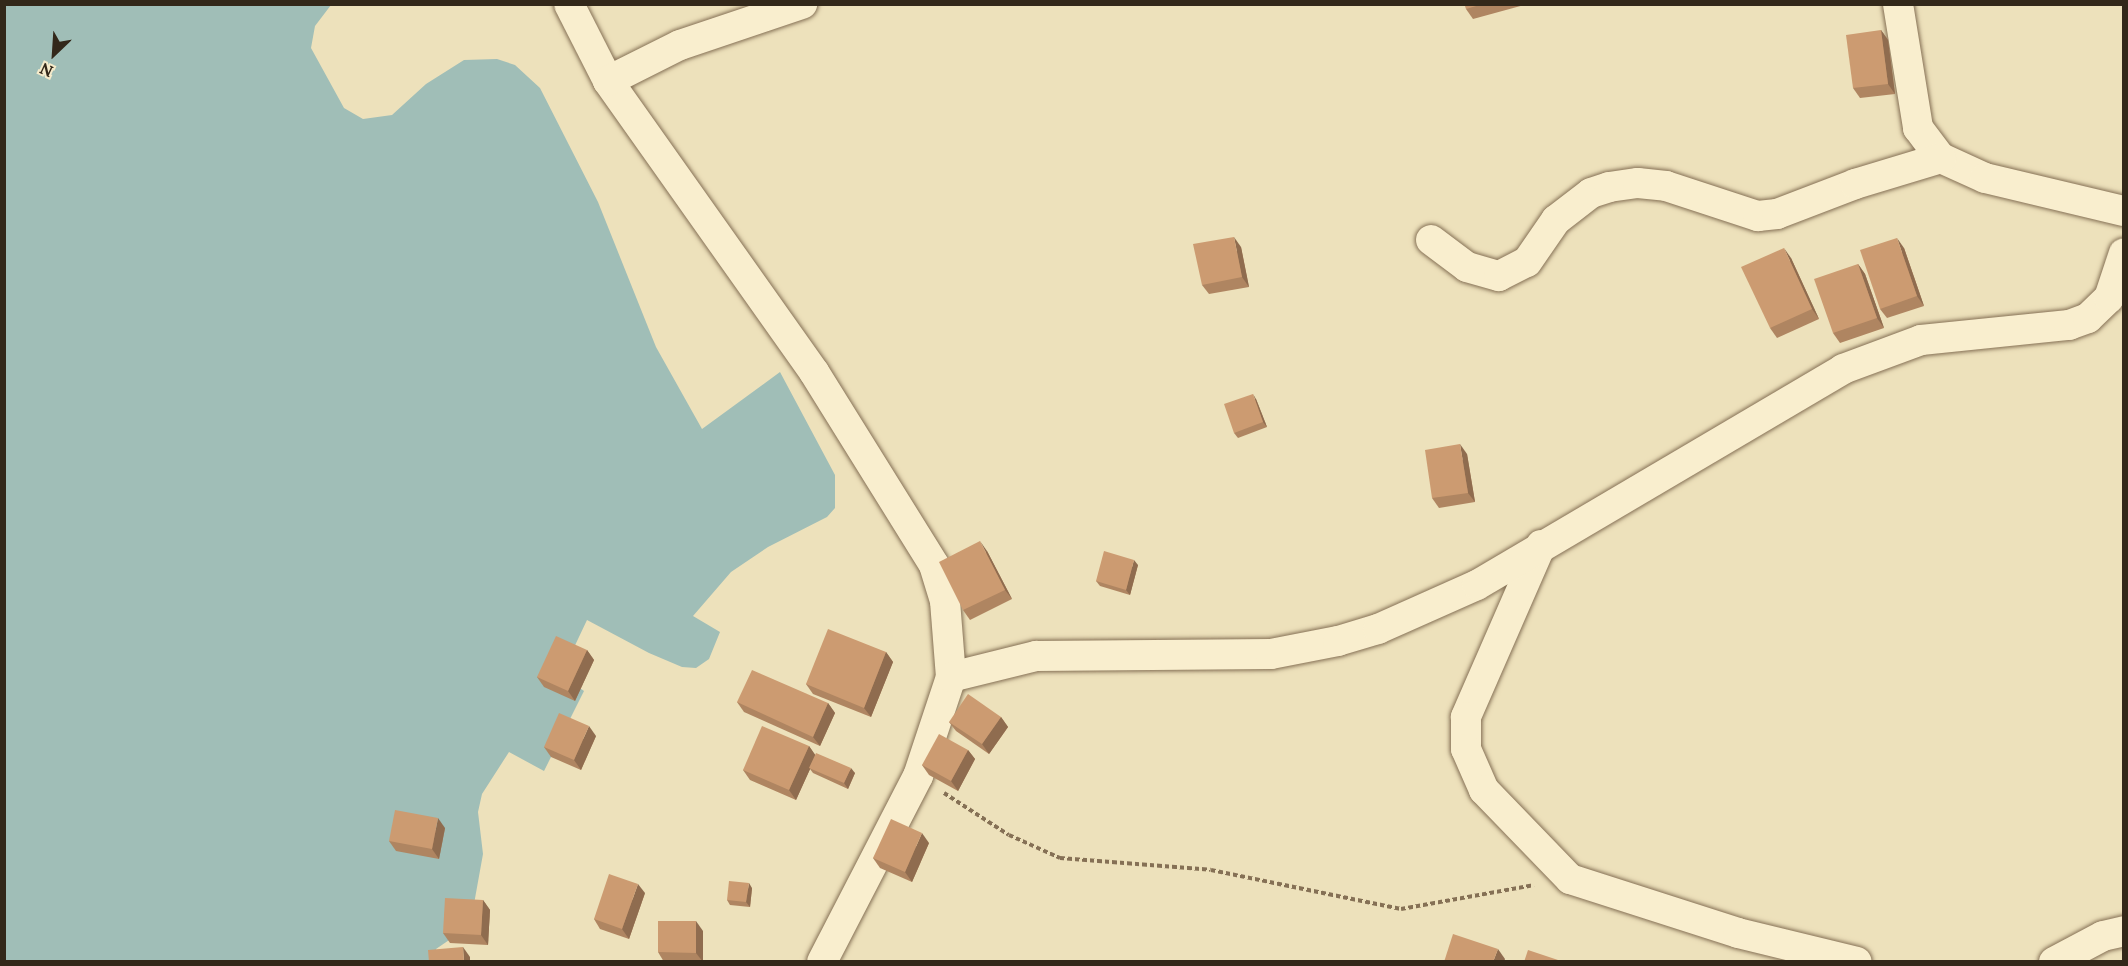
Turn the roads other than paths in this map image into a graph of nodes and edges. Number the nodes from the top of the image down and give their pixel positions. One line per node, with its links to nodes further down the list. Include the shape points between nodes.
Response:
1 (569, 4): 4 (street)
2 (802, 4): 4 (street, via 680,45)
3 (1898, 4): 5 (street, via 1918,128)
4 (608, 81): 10 (street, via 814,372 934,565 945,601)
5 (1941, 158): 6 (street, via 1985,178); 7 (street, via 1855,184 1777,214 1758,216 1666,186 1638,183 1609,187 1591,194 1556,220 1527,262 1499,276 1467,267)
6 (2124, 211)
7 (1431, 240)
8 (2124, 254): 9 (street, via 2109,298 2088,318 2069,325 1921,340 1843,369 1670,474)
9 (1540, 545): 10 (street, via 1448,599 1338,641 1271,654 1036,656); 13 (street, via 1466,717 1466,749 1484,790 1570,879 1738,933)
10 (951, 677): 12 (street, via 918,777)
11 (2124, 931): 14 (street, via 2103,936)
12 (822, 962)
13 (1857, 962)
14 (2054, 962)

